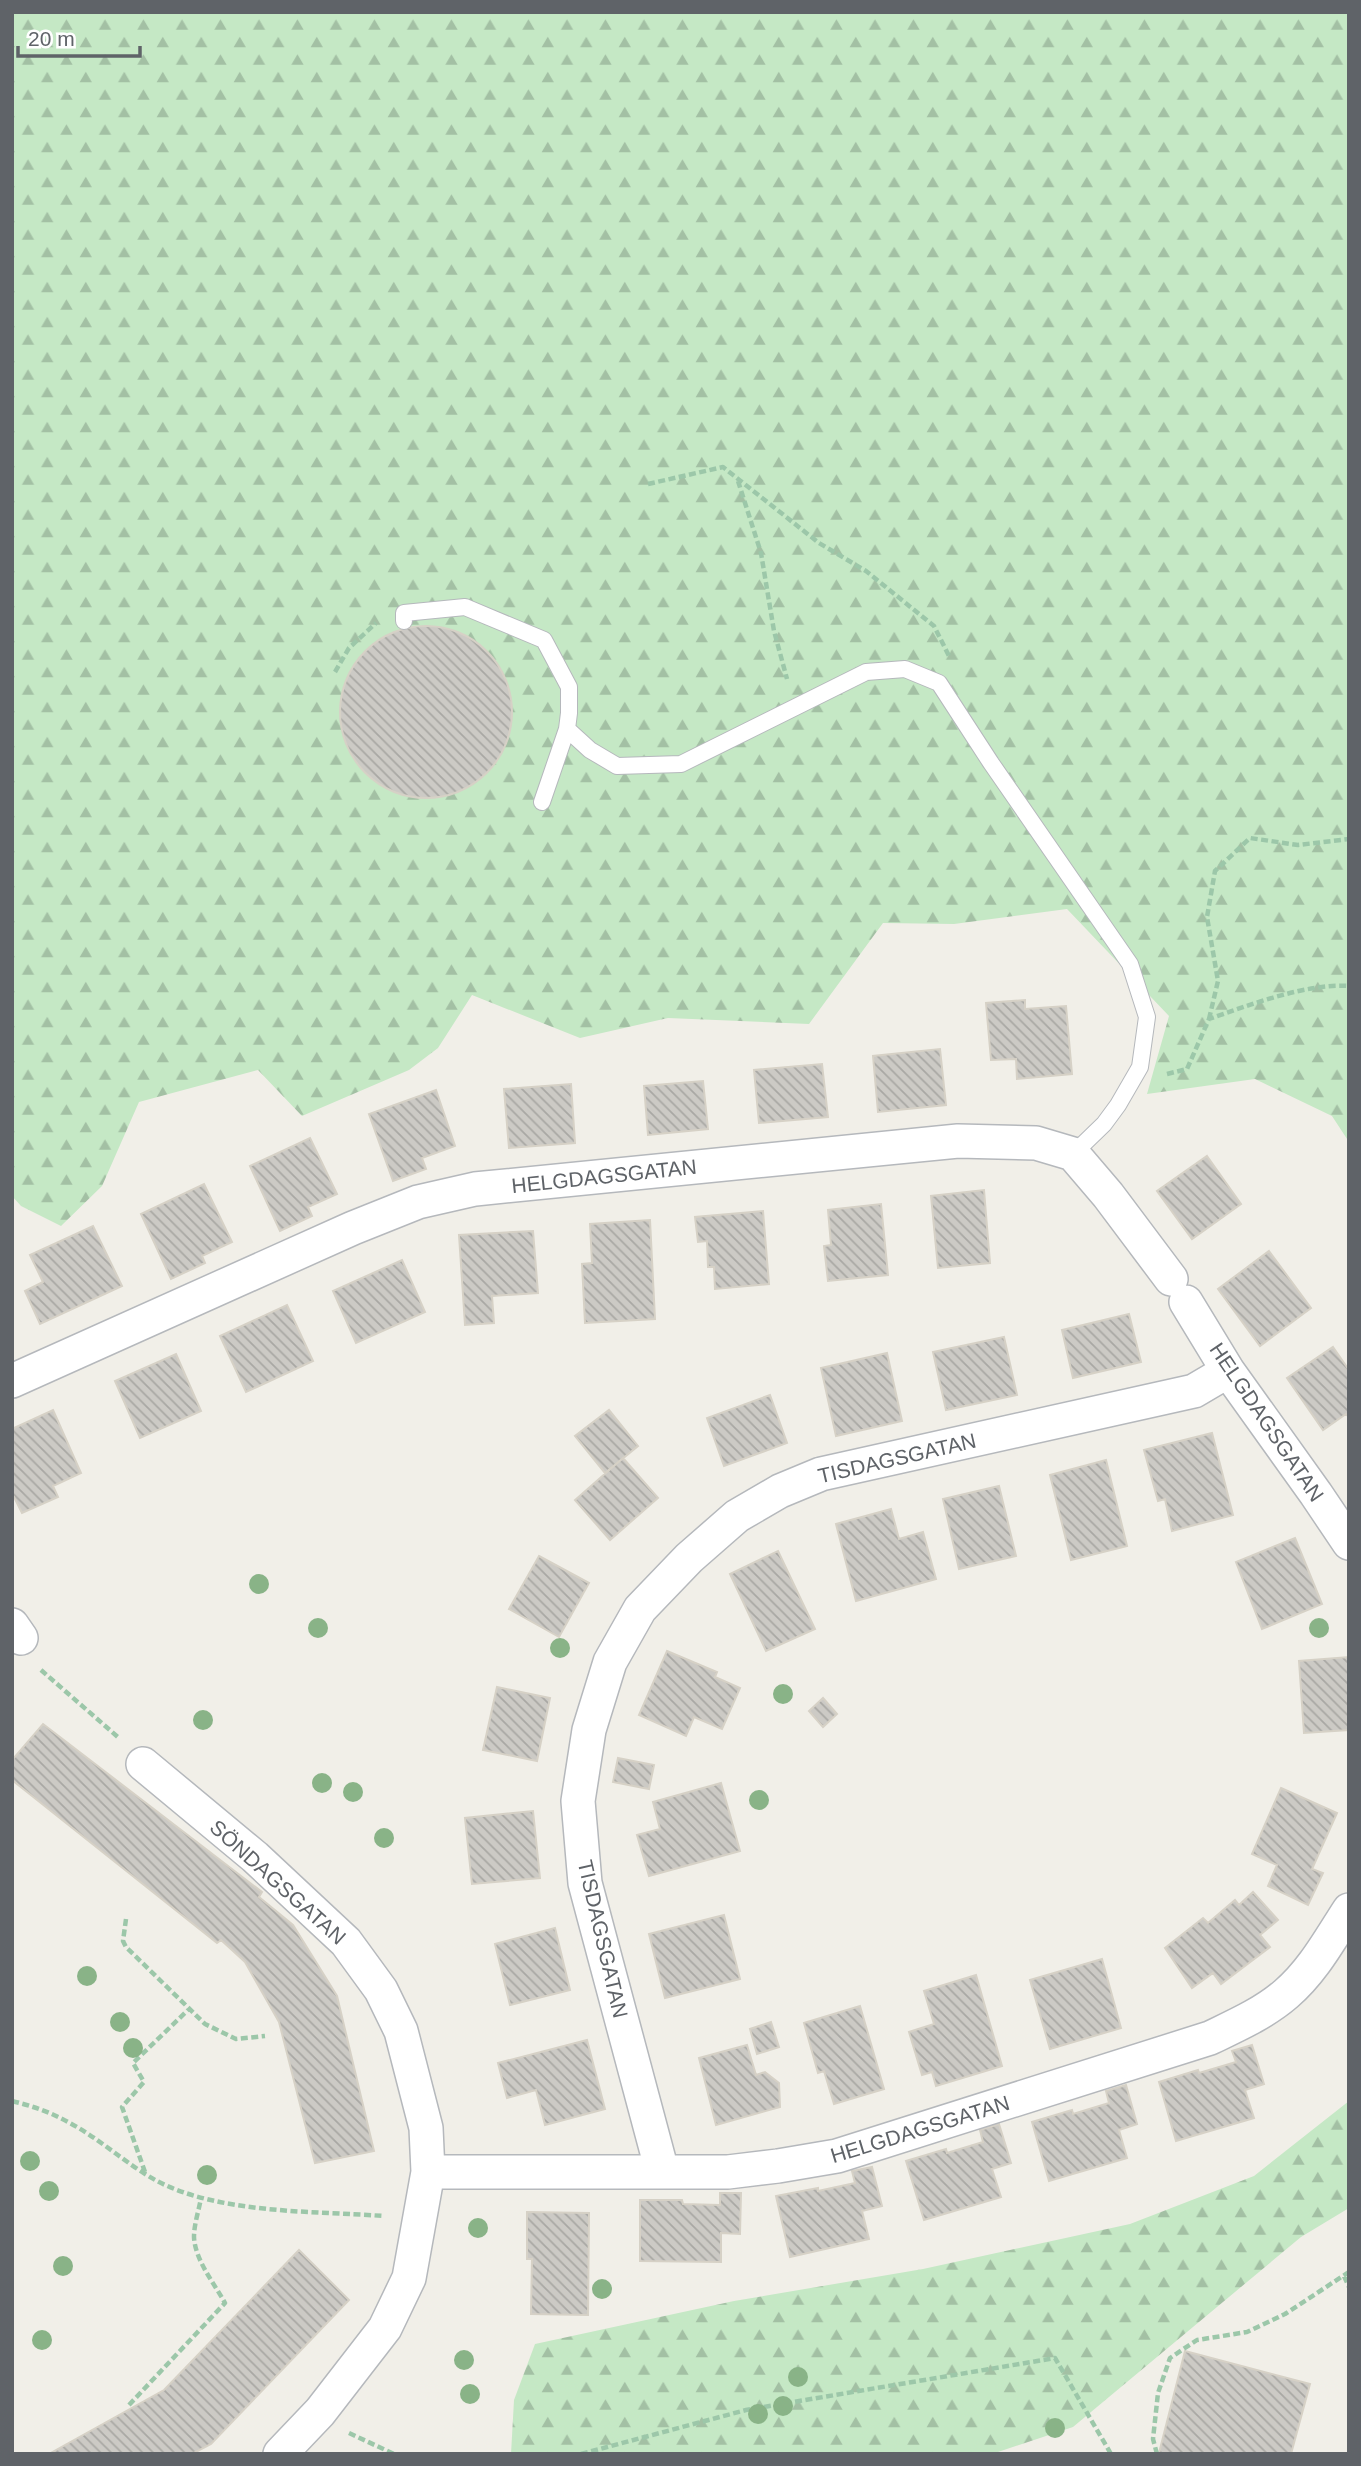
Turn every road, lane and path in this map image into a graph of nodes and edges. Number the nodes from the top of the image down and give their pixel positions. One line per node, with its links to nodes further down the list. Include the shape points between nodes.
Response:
1 (738, 479): 2 (path, via 723,467); 5 (path, via 761,554); 6 (path, via 934,626 953,664)
2 (648, 484)
3 (404, 617): 4 (path, via 387,613 349,648); 7 (lane, via 466,607 544,640 569,687)
4 (335, 672)
5 (795, 707): 6 (lane, via 866,672 905,669 939,683); 7 (lane, via 681,764 617,765 590,750)
6 (960, 715): 12 (lane, via 1130,964 1147,1017)
7 (567, 729): 8 (lane)
8 (542, 802)
9 (1349, 839): 11 (path, via 1298,845 1250,838 1214,871 1207,917 1218,981)
10 (1349, 986): 11 (path, via 1329,985)
11 (1209, 1019): 12 (path, via 1187,1069 1169,1075)
12 (1140, 1067): 13 (lane, via 1104,1124)
13 (1073, 1154): 14 (street, HELGDAGSGATAN, via 1179,1290); 15 (street, HELGDAGSGATAN, via 1036,1143 957,1141 475,1189 418,1202 352,1228)
14 (1228, 1371): 16 (street, HELGDAGSGATAN); 24 (street, TISDAGSGATAN, via 1194,1391 821,1474 737,1516 640,1609 610,1662 589,1730 578,1801 586,1883)
15 (12, 1381)
16 (1349, 1543)
17 (17, 1632): 18 (path, via 30,1661)
18 (143, 1764): 25 (street, SÖNDAGSGATAN, via 255,1857 346,1942 381,1990 401,2031 418,2092)
19 (1349, 1910): 24 (street, HELGDAGSGATAN, via 1317,1960 1287,1993 1255,2016 1210,2038 838,2156 730,2172)
20 (126, 1919): 21 (path, via 126,1947)
21 (188, 2010): 22 (path, via 229,2037); 26 (path, via 133,2063 144,2082 121,2107)
22 (265, 2036)
23 (12, 2101): 26 (path, via 69,2122)
24 (662, 2171): 25 (street, HELGDAGSGATAN)
25 (428, 2172): 28 (street, SÖNDAGSGATAN)
26 (145, 2173): 27 (path)
27 (201, 2197): 28 (path, via 235,2206); 31 (path, via 195,2246 225,2303)
28 (421, 2218): 32 (street, SÖNDAGSGATAN, via 409,2278 385,2328)
29 (1346, 2274): 30 (path); 37 (path, via 1285,2314 1247,2332 1197,2340 1170,2358 1158,2393 1153,2439)
30 (1349, 2287)
31 (130, 2405)
32 (320, 2412): 33 (street, SÖNDAGSGATAN); 34 (path, via 342,2429)
33 (280, 2454)
34 (394, 2454)
35 (581, 2454): 36 (path, via 746,2410 1055,2358)
36 (1111, 2454)
37 (1157, 2454)

